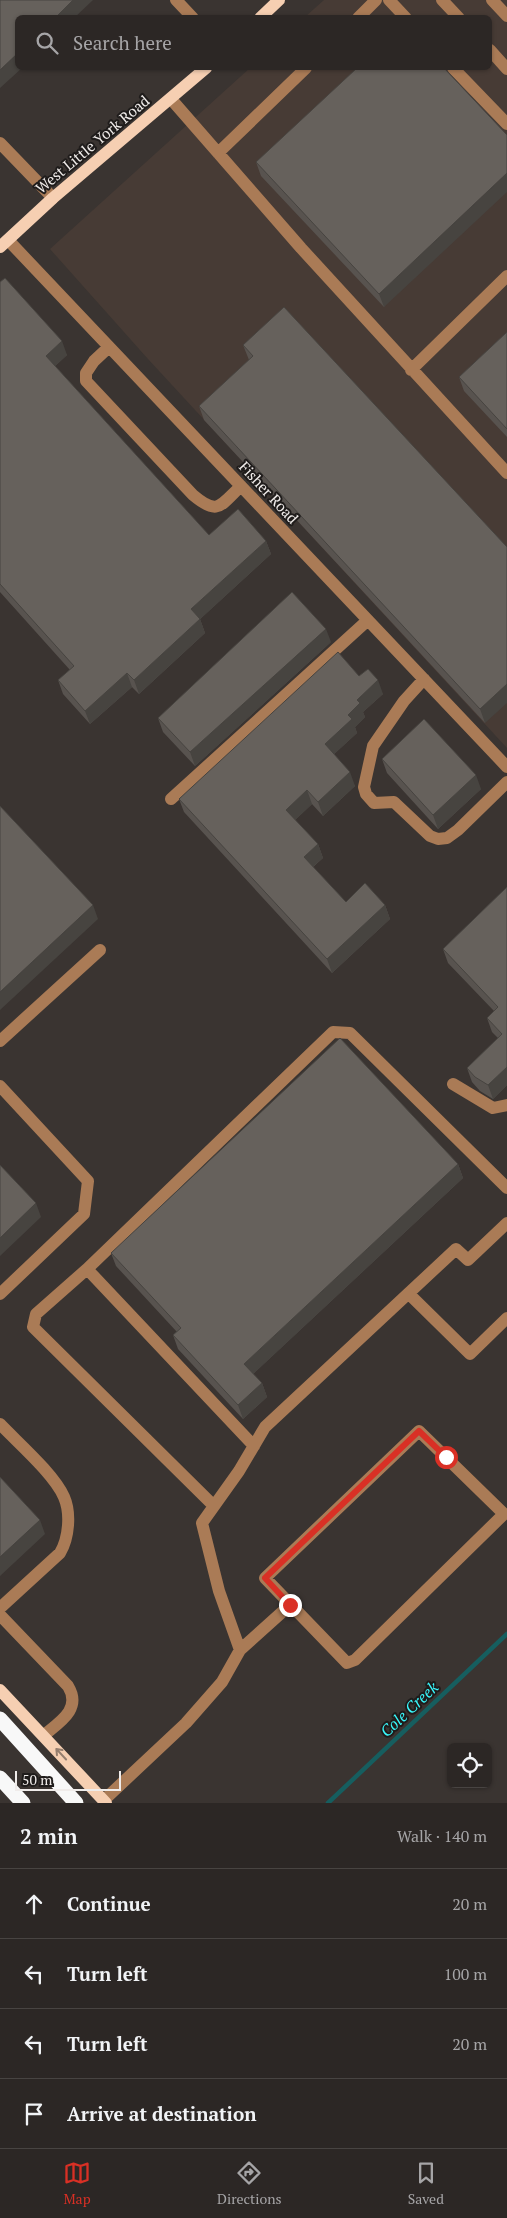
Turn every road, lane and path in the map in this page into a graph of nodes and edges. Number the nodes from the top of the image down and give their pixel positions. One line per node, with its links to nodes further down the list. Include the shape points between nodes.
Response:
1 (176, 0): 7 (street)
2 (279, 0): 8 (main road)
3 (376, 0): 9 (street)
4 (389, 0): 10 (street)
5 (442, 0): 11 (street)
6 (492, 0): 12 (street)
7 (190, 15)
8 (263, 15)
9 (361, 15)
10 (403, 15)
11 (455, 15)
12 (507, 16)
13 (492, 52): 14 (street)
14 (507, 69)
15 (204, 70): 18 (main road, West Little York Road)
16 (304, 70): 21 (street)
17 (455, 70): 19 (street)
18 (171, 99): 21 (street); 22 (main road, West Little York Road)
19 (507, 124)
20 (0, 143): 22 (street)
21 (218, 153): 26 (street)
22 (53, 198): 23 (main road, West Little York Road)
23 (4, 244): 25 (street, Fisher Road)
24 (507, 276): 26 (street)
25 (109, 347): 28 (street, Fisher Road); 28 (street, via 94,361 86,373 86,381 193,495 212,507 221,505)
26 (411, 370): 27 (street)
27 (507, 473)
28 (241, 486): 29 (street, Fisher Road)
29 (368, 620): 30 (street, Fisher Road); 33 (street)
30 (424, 679): 31 (street, Fisher Road); 32 (street, via 404,701 373,746 365,777 366,794 374,803 394,802 430,836 438,839 447,838 458,830)
31 (507, 766)
32 (507, 782)
33 (171, 799)
34 (100, 950): 35 (street)
35 (0, 1041)
36 (453, 1084): 38 (street, via 492,1108)
37 (0, 1086): 42 (street, via 88,1181 84,1214)
38 (507, 1105)
39 (507, 1188): 41 (street, via 350,1034 333,1032)
40 (507, 1223): 43 (street, via 468,1260 456,1249)
41 (87, 1269): 46 (street); 47 (street, via 36,1314 33,1326)
42 (0, 1294)
43 (409, 1294): 44 (street, via 470,1354); 46 (street, via 265,1427)
44 (507, 1318)
45 (0, 1424): 49 (street, via 54,1482 64,1498 68,1518 66,1542 60,1552)
46 (254, 1446): 47 (street)
47 (214, 1506): 51 (street, via 202,1523 219,1591)
48 (290, 1605): 48 (street, via 347,1663 355,1660 504,1514 419,1431 265,1578); 51 (street)
49 (0, 1608)
50 (0, 1615): 54 (street, via 73,1695 73,1706 65,1718)
51 (240, 1650): 56 (street, via 222,1682 186,1723)
52 (0, 1690): 54 (main road)
53 (0, 1719): 58 (highway)
54 (44, 1735): 56 (main road, one-way to 54)
55 (0, 1778): 57 (highway)
56 (105, 1802)
57 (23, 1803)
58 (76, 1803)

